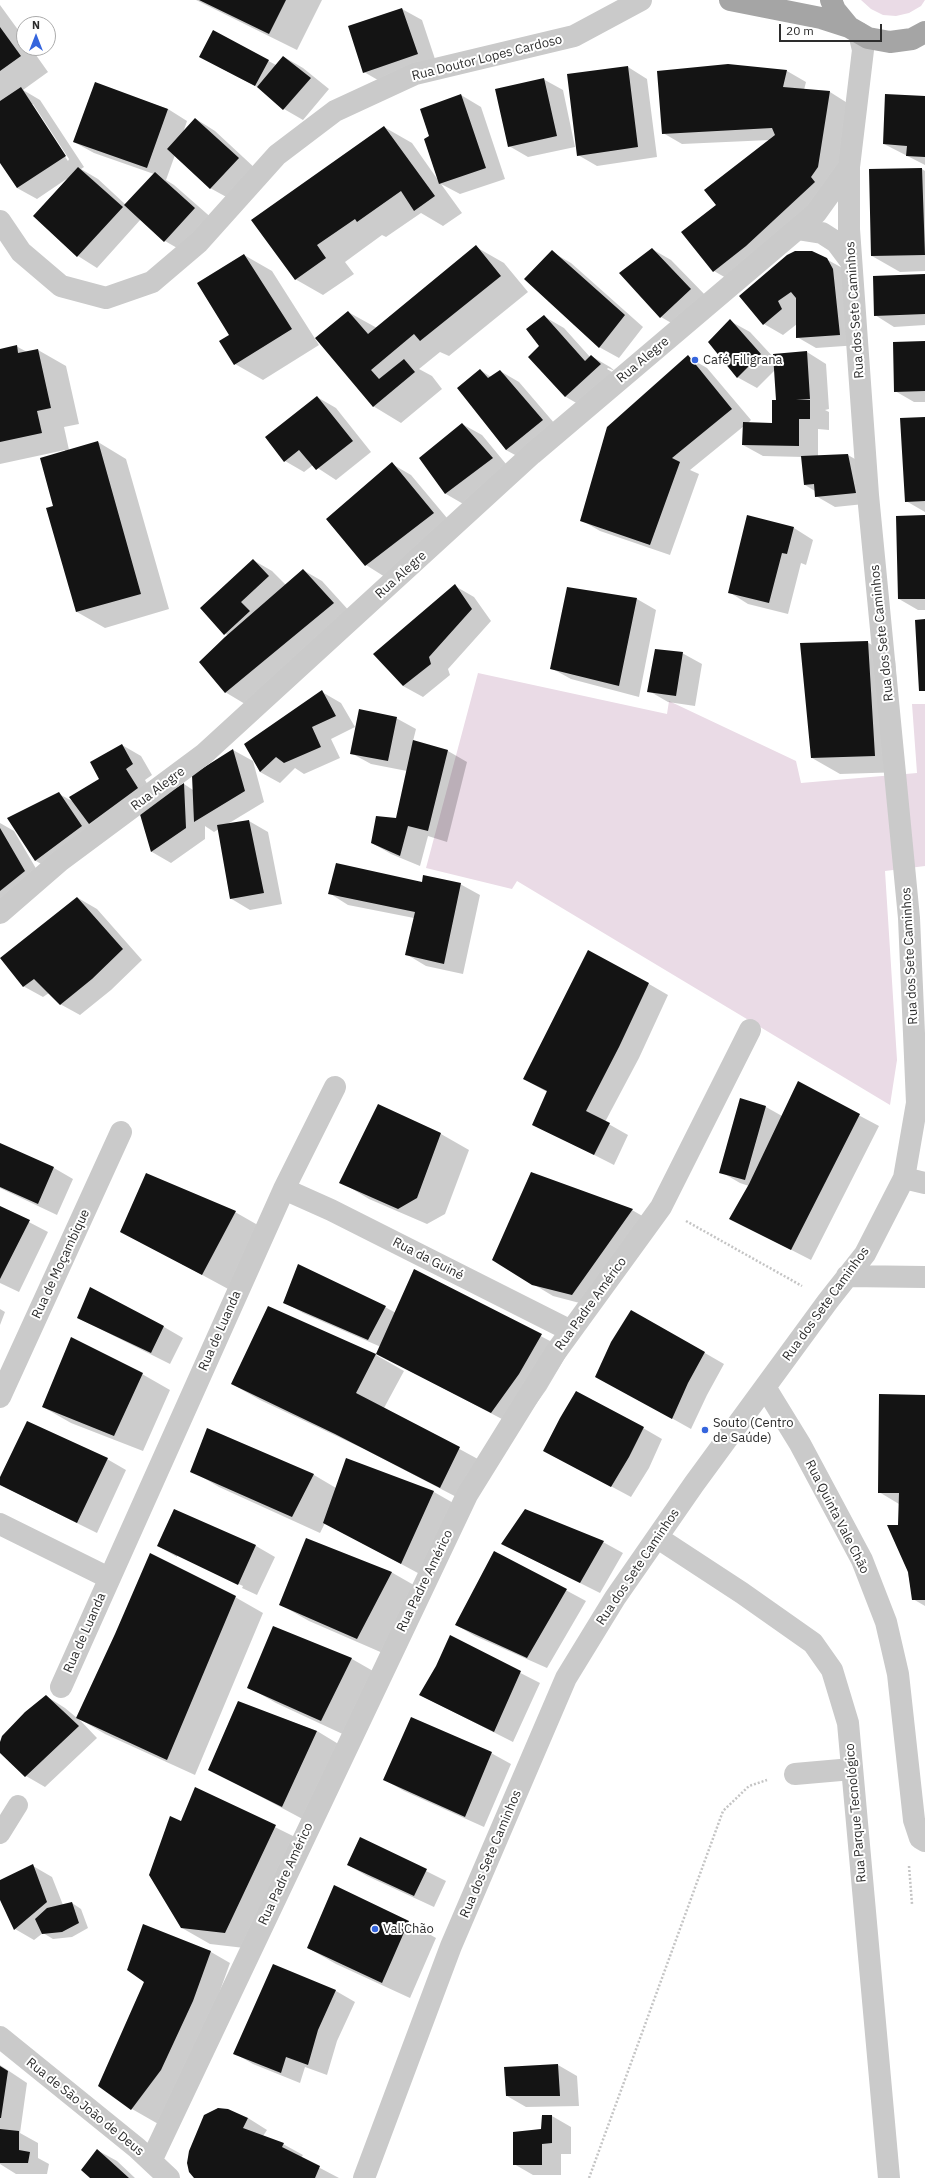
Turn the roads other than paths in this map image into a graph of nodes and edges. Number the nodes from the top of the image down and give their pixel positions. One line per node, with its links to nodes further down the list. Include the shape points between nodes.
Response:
1 (641, 0): 11 (street, Rua Doutor Lopes Cardoso, via 574,36 415,74 335,111 277,155 199,242 152,282 106,298 61,286 21,252)
2 (730, 0): 5 (main road)
3 (796, 0): 5 (main road)
4 (830, 0): 6 (main road, via 835,10)
5 (765, 5): 6 (main road, via 821,18)
6 (854, 30): 8 (main road, via 868,38); 9 (street, Rua dos Sete Caminhos, via 863,50)
7 (921, 37): 8 (main road)
8 (890, 42): 9 (street, Rua dos Sete Caminhos, via 872,54)
9 (862, 72): 10 (street, Rua dos Sete Caminhos)
10 (849, 167): 12 (street, Rua Alegre, via 816,213); 13 (street, Rua dos Sete Caminhos)
11 (0, 222)
12 (796, 229): 13 (street, via 822,233 836,242); 14 (street, Rua Alegre, via 532,454 204,754 60,861)
13 (851, 262): 18 (street, Rua dos Sete Caminhos, via 868,495 909,918 917,1103)
14 (0, 913)
15 (750, 1030): 23 (street, Rua Padre Américo, via 661,1207)
16 (336, 1086): 20 (street, Rua de Luanda)
17 (121, 1132): 25 (street, Rua de Moçambique)
18 (904, 1178): 19 (street); 21 (street, Rua dos Sete Caminhos, via 865,1254)
19 (925, 1183)
20 (284, 1189): 23 (street, Rua da Guiné, via 331,1210); 28 (street, Rua de Luanda)
21 (847, 1276): 22 (street); 24 (street, Rua dos Sete Caminhos)
22 (925, 1277)
23 (571, 1331): 36 (street, Rua Padre Américo, via 467,1495)
24 (765, 1387): 27 (street, Rua dos Sete Caminhos); 34 (street, Rua Quinta Vale Chão, via 800,1444 862,1560 886,1622 898,1674 914,1820 920,1838)
25 (0, 1397)
26 (0, 1524): 28 (street, Rua de Luanda)
27 (658, 1538): 30 (street, Rua Parque Tecnológico, via 813,1643 832,1670 848,1723); 38 (street, Rua dos Sete Caminhos, via 615,1598 566,1678 451,1946)
28 (109, 1578): 29 (street, Rua de Luanda)
29 (61, 1687)
30 (852, 1769): 31 (street); 39 (street, Rua Parque Tecnológico)
31 (795, 1774)
32 (18, 1805): 33 (lane)
33 (0, 1834)
34 (925, 1841)
35 (0, 2037): 36 (street, Rua de São João de Deus)
36 (151, 2161): 37 (street, Rua de São João de Deus)
37 (169, 2178)
38 (364, 2178)
39 (889, 2178)

